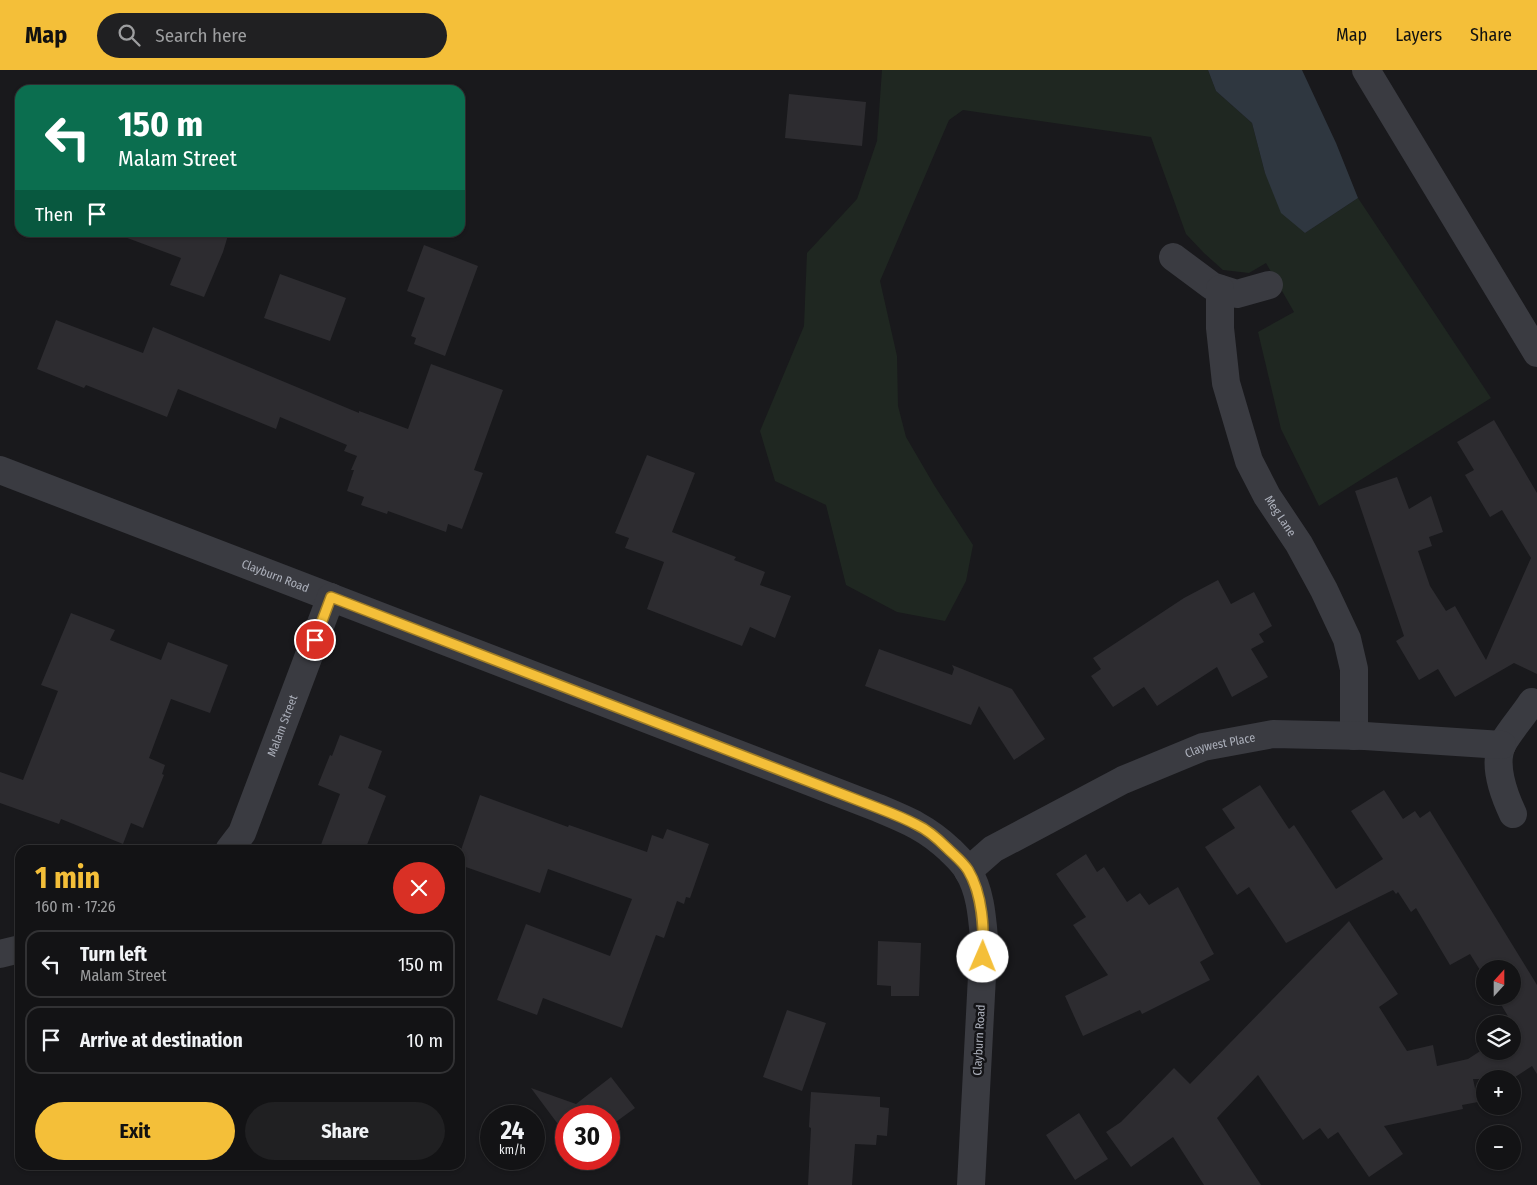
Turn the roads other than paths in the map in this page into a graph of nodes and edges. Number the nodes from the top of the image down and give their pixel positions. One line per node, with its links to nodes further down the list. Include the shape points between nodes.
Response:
1 (1366, 70): 5 (street)
2 (1173, 257): 4 (street)
3 (1269, 285): 4 (street, via 1236,294)
4 (1220, 289): 9 (street, Meg Lane, via 1226,383 1249,461 1267,496 1299,544 1347,639 1354,669)
5 (1537, 353)
6 (0, 470): 7 (street, Clayburn Road)
7 (331, 597): 12 (street, Malam Street, via 242,833); 13 (street, Clayburn Road, via 902,818 939,839)
8 (1532, 702): 10 (street)
9 (1354, 736): 10 (street, Claywest Place); 13 (street, Claywest Place, via 1273,734 1203,747 1123,780 993,850)
10 (1502, 745): 11 (street, via 1499,763 1504,794)
11 (1513, 814)
12 (233, 845)
13 (968, 870): 16 (street, Clayburn Road, via 982,912 984,938)
14 (15, 950): 15 (street)
15 (0, 954)
16 (971, 1185)

